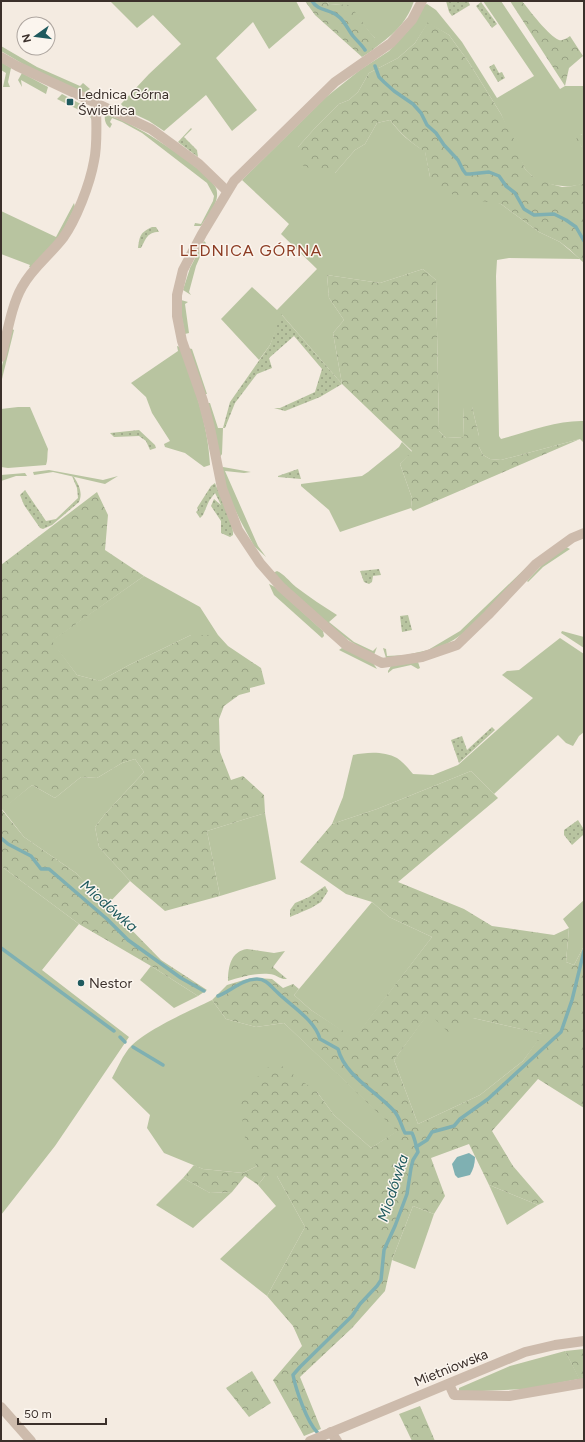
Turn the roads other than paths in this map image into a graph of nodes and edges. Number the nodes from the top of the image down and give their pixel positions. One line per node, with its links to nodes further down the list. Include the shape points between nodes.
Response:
1 (422, 1): 4 (street, via 412,20 391,43 335,82 234,181)
2 (1, 57): 3 (street)
3 (96, 103): 4 (street, via 151,129 199,164); 5 (street, via 94,161 87,187 64,235 21,288)
4 (227, 191): 6 (street, via 183,270 177,295 177,316 203,401 219,478 227,502 238,530 260,563 281,587 346,645 382,664 422,657 457,644 536,564 572,538)
5 (1, 357)
6 (584, 533)
7 (584, 1341): 9 (street, Mietniowska, via 526,1352)
8 (584, 1383): 9 (street, via 509,1396 454,1395)
9 (449, 1384): 11 (street, Mietniowska)
10 (1, 1407): 12 (street)
11 (331, 1432): 13 (street, Mietniowska); 14 (street)
12 (31, 1441)
13 (310, 1441)
14 (337, 1441)

